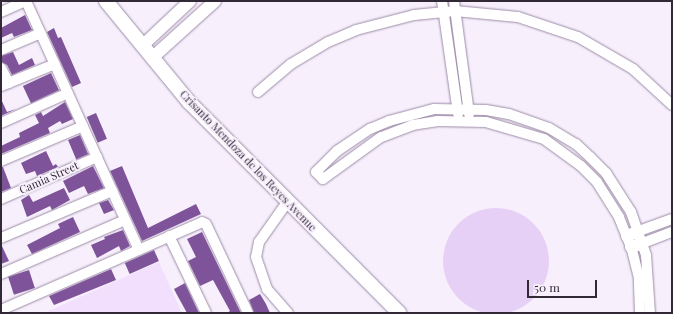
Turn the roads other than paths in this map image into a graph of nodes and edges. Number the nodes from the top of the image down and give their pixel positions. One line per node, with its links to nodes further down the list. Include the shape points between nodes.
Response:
1 (26, 1): 7 (street); 9 (street)
2 (106, 1): 10 (main road, Crisanto Mendoza de los Reyes Avenue)
3 (190, 1): 10 (street)
4 (215, 1): 12 (street)
5 (442, 1): 8 (street)
6 (454, 6): 8 (street); 18 (street, via 518,17 578,37 633,69); 20 (street)
7 (1, 12)
8 (444, 12): 16 (street, via 414,15 356,30 328,42 291,64); 19 (street)
9 (41, 33): 11 (street); 13 (street)
10 (142, 46): 12 (main road, Crisanto Mendoza de los Reyes Avenue)
11 (1, 50)
12 (152, 58): 29 (main road, Crisanto Mendoza de los Reyes Avenue, via 189,102)
13 (55, 64): 15 (street); 17 (street)
14 (1, 68): 15 (street)
15 (5, 85)
16 (258, 92)
17 (68, 93): 23 (street); 24 (street)
18 (672, 105)
19 (457, 108): 20 (street); 21 (street); 21 (street, via 434,109 408,115 370,129 337,151 316,172 324,179 368,145 413,125)
20 (468, 108): 22 (street); 34 (street, via 509,114 531,121 576,144 606,173 620,192)
21 (459, 120): 22 (street)
22 (470, 121): 36 (street, via 526,132 544,139 567,154 597,182 619,217)
23 (1, 123)
24 (83, 126): 25 (street); 26 (street)
25 (97, 157): 27 (street); 28 (street, Camia Street)
26 (1, 162)
27 (112, 191): 31 (street); 35 (street)
28 (1, 199)
29 (288, 201): 42 (street, via 259,242 256,256 267,289); 43 (main road, Crisanto Mendoza de los Reyes Avenue)
30 (672, 219): 34 (street)
31 (126, 220): 37 (street); 38 (street)
32 (672, 232): 34 (street)
33 (169, 236): 37 (street); 40 (street); 41 (street, via 201,222 206,224)
34 (641, 237): 36 (street); 45 (street, via 649,278)
35 (1, 238)
36 (629, 241): 44 (street, via 639,278)
37 (139, 250): 39 (street)
38 (1, 274)
39 (1, 310)
40 (206, 313)
41 (248, 313)
42 (288, 313)
43 (399, 313)
44 (640, 313)
45 (650, 313)

